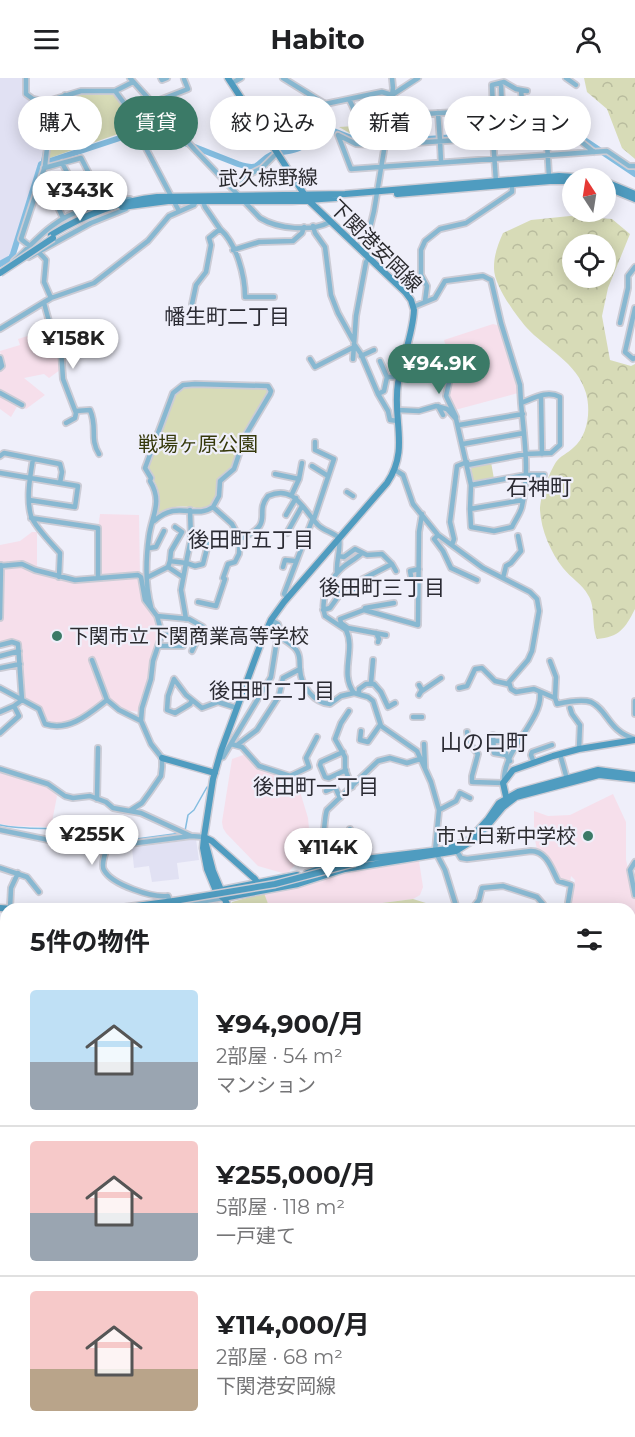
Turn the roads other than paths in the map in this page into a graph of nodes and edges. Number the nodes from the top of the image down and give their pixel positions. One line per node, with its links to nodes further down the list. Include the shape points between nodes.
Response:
1 (26, 78): 15 (street, via 26,93 33,99 45,102)
2 (161, 78): 3 (street)
3 (166, 78)
4 (241, 78): 11 (street)
5 (283, 78): 20 (street)
6 (392, 78): 16 (street)
7 (418, 78): 16 (street)
8 (566, 78): 13 (street)
9 (131, 79): 14 (street); 17 (street)
10 (184, 79): 18 (street, via 188,89)
11 (230, 81): 19 (main road, 下関港安岡線)
12 (501, 83): 22 (street, via 492,85); 23 (street); 24 (street, via 524,91)
13 (576, 85)
14 (115, 91): 15 (street); 58 (street, via 128,107)
15 (65, 95): 45 (street, via 47,148)
16 (392, 95): 21 (street, via 382,92)
17 (146, 96)
18 (170, 96)
19 (240, 96)
20 (312, 96)
21 (363, 96)
22 (492, 96)
23 (502, 96)
24 (524, 96)
25 (432, 113): 26 (street)
26 (438, 113): 27 (street); 28 (street)
27 (444, 113)
28 (440, 139): 29 (street); 31 (street); 42 (street)
29 (444, 139)
30 (348, 140): 46 (street, via 338,135 351,169)
31 (432, 140)
32 (591, 149): 38 (street)
33 (195, 150): 53 (street)
34 (273, 150): 39 (main road, 下関港安岡線)
35 (384, 150): 46 (street)
36 (494, 150): 41 (street)
37 (548, 150): 40 (street)
38 (596, 152): 40 (street); 44 (street, via 607,151)
39 (276, 155): 53 (street); 61 (main road, 下関港安岡線)
40 (548, 155): 41 (street); 48 (street)
41 (494, 159): 42 (street); 50 (street)
42 (441, 162): 46 (street)
43 (62, 163): 43 (street, via 78,192 94,183 81,158); 45 (street)
44 (635, 166)
45 (45, 167): 54 (street)
46 (380, 167): 56 (street)
47 (562, 176): 48 (main road, 武久椋野線)
48 (549, 177): 50 (main road, 武久椋野線)
49 (562, 182): 51 (main road, 武久椋野線)
50 (496, 183): 51 (main road, 武久椋野線); 56 (main road, 武久椋野線)
51 (512, 185): 77 (street, via 512,192 466,223 440,229 425,241 421,249 421,275 427,286)
52 (616, 186): 57 (main road)
53 (232, 187): 60 (street)
54 (37, 191): 64 (street, via 53,196); 69 (street, via 21,239)
55 (616, 191): 62 (main road)
56 (376, 193): 61 (main road, 武久椋野線); 72 (street)
57 (635, 194)
58 (172, 198): 59 (main road, 武久椋野線); 63 (street); 64 (street, via 145,196 111,202); 71 (street, via 113,213); 74 (main road, 武久椋野線, bridge, via 146,198 84,216)
59 (199, 198): 60 (main road, 武久椋野線); 63 (street, via 194,205); 68 (street)
60 (241, 198): 61 (main road, 武久椋野線); 67 (street, via 256,215 273,225)
61 (306, 198): 65 (main road, 下関港安岡線)
62 (635, 199)
63 (179, 211): 76 (street, via 94,283)
64 (63, 218): 69 (street)
65 (330, 222): 66 (street); 72 (main road, 下関港安岡線)
66 (313, 226): 67 (street); 85 (street, via 325,247 331,295)
67 (304, 227): 70 (street, via 293,241 259,242)
68 (220, 229): 70 (street); 79 (street, via 209,238 206,272 196,285)
69 (29, 246): 71 (street); 74 (street)
70 (233, 250): 75 (street, via 244,275 245,297)
71 (40, 251): 74 (street); 76 (street, via 46,260 44,282)
72 (366, 256): 80 (main road, 下関港安岡線, via 408,296); 85 (street)
73 (635, 267): 82 (street, via 628,277)
74 (0, 271)
75 (274, 297)
76 (51, 298): 78 (street)
77 (425, 301): 80 (street); 101 (street, via 435,298 445,281 483,276 491,280 520,385)
78 (44, 303): 83 (street); 86 (street)
79 (192, 304)
80 (413, 307): 104 (main road, 下関港安岡線)
81 (635, 308): 90 (street, via 625,352)
82 (620, 323)
83 (0, 329)
84 (114, 341): 86 (street)
85 (354, 344): 88 (street); 91 (street, via 315,367); 92 (street)
86 (61, 349): 105 (street, via 63,379)
87 (374, 350): 88 (street)
88 (361, 356): 99 (street)
89 (0, 358): 94 (street)
90 (635, 358)
91 (310, 359)
92 (353, 359)
93 (380, 361): 95 (street)
94 (0, 368)
95 (387, 377): 96 (street); 99 (street, via 384,391)
96 (396, 377)
97 (453, 378): 109 (street, via 446,396)
98 (0, 393): 102 (street)
99 (378, 394): 108 (street, via 390,420)
100 (542, 396): 101 (street); 116 (street); 116 (street, via 552,393 561,400 560,445 551,453)
101 (521, 403): 106 (street)
102 (22, 405)
103 (438, 406): 104 (street, via 419,411); 107 (street); 109 (street, via 447,409)
104 (397, 410): 108 (main road, 下関港安岡線)
105 (76, 411): 110 (street, via 76,416); 114 (street, via 90,410 94,446)
106 (523, 414): 109 (street); 111 (street)
107 (443, 415)
108 (398, 421): 123 (main road, 下関港安岡線, via 399,454)
109 (458, 422): 113 (street)
110 (66, 423)
111 (524, 433): 113 (street); 115 (street)
112 (315, 442): 129 (street, via 315,450 334,459)
113 (463, 444): 120 (street)
114 (99, 454)
115 (525, 454): 116 (street); 120 (street); 126 (street)
116 (542, 454)
117 (0, 456): 118 (street, via 4,453)
118 (33, 459): 130 (street); 132 (street, via 60,464)
119 (302, 463): 131 (street)
120 (467, 464): 133 (street); 156 (street, via 457,466 450,522)
121 (312, 466): 129 (street)
122 (285, 467): 128 (street)
123 (395, 470): 143 (street, via 403,475 411,500); 153 (main road, 下関港安岡線)
124 (0, 473): 130 (street)
125 (275, 474): 128 (street)
126 (526, 475): 127 (street); 133 (street); 138 (street)
127 (544, 475)
128 (283, 476): 131 (street)
129 (328, 476): 146 (street)
130 (29, 478): 132 (street); 137 (street)
131 (299, 478): 135 (street)
132 (60, 483): 137 (street, via 78,486 75,507)
133 (471, 485): 141 (street)
134 (347, 492): 136 (street)
135 (294, 496): 139 (street); 144 (street); 154 (street, via 268,496 258,529)
136 (353, 496)
137 (29, 500): 145 (street)
138 (523, 500): 141 (street); 141 (street, via 512,527 498,530 471,527)
139 (302, 506): 146 (street); 150 (street)
140 (213, 507): 142 (street, via 203,512); 147 (street, via 220,481 234,469 245,436 271,393 267,386 195,384 175,390 145,468 156,497); 154 (street, via 232,524)
141 (470, 509)
142 (190, 510): 147 (street, via 170,510); 155 (street)
143 (422, 514): 151 (street); 167 (street)
144 (286, 515)
145 (32, 518): 171 (street, via 60,553); 174 (street, via 98,528)
146 (313, 519): 153 (street); 161 (street)
147 (154, 521): 157 (street)
148 (175, 527): 160 (street, via 182,532)
149 (164, 531): 157 (street, via 156,547)
150 (287, 533)
151 (438, 535): 156 (street); 176 (street, via 434,539 451,568)
152 (518, 536): 175 (street, via 521,551 506,566)
153 (339, 538): 159 (street); 179 (main road, 下関港安岡線)
154 (240, 539): 180 (street, via 239,554 235,562 228,564 216,606)
155 (190, 544): 162 (street); 162 (street, via 208,544 204,562 195,566)
156 (452, 545): 175 (street)
157 (149, 548): 172 (street)
158 (362, 553): 159 (street, via 355,549 345,557); 163 (street, via 382,554); 169 (street)
159 (339, 556): 169 (street)
160 (170, 561): 162 (street); 165 (street)
161 (295, 561): 166 (street); 166 (street, via 285,560 281,566)
162 (186, 563): 173 (street)
163 (392, 564): 168 (street); 177 (street, via 359,581)
164 (1, 565): 171 (street, via 22,564); 186 (street)
165 (168, 567): 172 (street); 173 (street)
166 (292, 569): 179 (street, via 284,594)
167 (419, 569): 170 (street, via 410,571); 184 (street, via 418,625)
168 (396, 572)
169 (337, 573): 183 (street, via 326,592)
170 (411, 576)
171 (59, 577): 174 (street)
172 (147, 577): 182 (street)
173 (183, 577): 187 (street)
174 (98, 578): 182 (street, via 138,575)
175 (503, 578): 208 (street, via 533,594 539,609 530,657)
176 (477, 580)
177 (364, 587)
178 (354, 590): 183 (street, via 351,585 345,587 330,608)
179 (287, 597): 188 (main road, 下関港安岡線)
180 (198, 602)
181 (394, 603): 184 (street)
182 (151, 607): 185 (street)
183 (323, 610): 189 (street, via 326,618)
184 (360, 610): 189 (street, via 340,619)
185 (158, 616): 187 (street); 191 (street)
186 (0, 618)
187 (186, 619): 198 (street, via 203,627)
188 (272, 620): 193 (street, via 279,625); 221 (main road, 下関港安岡線)
189 (347, 629): 190 (street); 212 (street, via 346,675)
190 (376, 633): 192 (street); 194 (street)
191 (162, 635): 196 (street); 196 (street, via 186,635 183,646)
192 (386, 635)
193 (278, 636): 205 (street, via 297,651); 236 (street, via 271,677)
194 (378, 642)
195 (0, 645): 197 (street, via 16,642)
196 (160, 646): 228 (street, via 153,661)
197 (19, 651): 199 (street); 203 (street)
198 (192, 651)
199 (0, 656)
200 (92, 660): 216 (street)
201 (373, 660): 207 (street)
202 (550, 661): 214 (street, via 556,677)
203 (20, 664): 204 (street); 215 (street)
204 (0, 668)
205 (300, 669): 212 (street, via 304,684 323,704); 236 (street, via 283,678 279,696 257,730)
206 (441, 678): 209 (street, via 421,693)
207 (371, 684): 212 (street); 219 (street, via 377,686 388,707)
208 (508, 684): 211 (street, via 495,681 482,668 475,669 467,686); 213 (street, via 513,691 534,689)
209 (419, 685)
210 (0, 688): 215 (street)
211 (459, 688)
212 (356, 693): 229 (street, via 371,699)
213 (540, 693): 214 (street); 244 (street, via 538,710)
214 (555, 698): 234 (street, via 557,704 594,704 615,729)
215 (22, 700): 216 (street, via 39,709 45,724 62,727); 220 (street)
216 (107, 700): 228 (street)
217 (192, 700): 217 (street, via 176,713 167,710 174,679); 221 (street, via 203,708 217,702)
218 (635, 701): 225 (street)
219 (395, 703)
220 (14, 706): 224 (street); 232 (street, via 19,716)
221 (237, 708): 243 (main road, 下関港安岡線)
222 (570, 708): 239 (street, via 580,725)
223 (349, 711): 240 (street, via 333,736)
224 (0, 712)
225 (635, 714)
226 (413, 717): 227 (street)
227 (422, 717)
228 (141, 721): 242 (street)
229 (380, 725): 230 (street, via 368,742 360,740); 245 (street, via 416,750)
230 (361, 731)
231 (467, 732): 253 (street, via 469,743 478,754 472,782)
232 (0, 733)
233 (317, 737): 236 (street, via 306,758 309,767 290,776 259,766 245,750)
234 (635, 739): 239 (main road)
235 (423, 744): 249 (street)
236 (234, 745): 243 (street)
237 (552, 746): 246 (street, via 532,752)
238 (98, 748): 258 (street)
239 (579, 749): 241 (main road)
240 (342, 752): 248 (street); 248 (street, via 320,765 329,778)
241 (560, 754): 246 (main road); 252 (street)
242 (162, 758): 250 (main road); 260 (street, via 161,776 142,802)
243 (219, 758): 250 (main road, 下関港安岡線)
244 (508, 758): 244 (street, via 506,741 494,738 494,753); 253 (street)
245 (420, 759): 249 (street); 254 (street, via 407,763 388,758 378,760)
246 (534, 763): 253 (main road, via 513,770)
247 (0, 769): 258 (street, via 48,784 64,796)
248 (346, 770): 254 (street)
249 (425, 771): 261 (street)
250 (215, 773): 266 (main road, 下関港安岡線)
251 (635, 777): 252 (main road, via 598,770); 259 (main road, via 599,775)
252 (567, 779): 259 (main road, via 518,792)
253 (503, 782): 259 (main road)
254 (352, 787): 256 (street)
255 (326, 791): 256 (street, via 334,788)
256 (340, 798): 269 (street, via 325,813)
257 (470, 798): 261 (street, via 460,793 456,801)
258 (97, 799): 260 (street, via 113,808)
259 (507, 800): 270 (main road, via 499,803 470,839)
260 (130, 810): 264 (street)
261 (439, 810): 270 (street)
262 (350, 829): 267 (street)
263 (0, 830): 268 (street, via 53,840)
264 (191, 836): 266 (street); 268 (street, via 129,844 127,840)
265 (363, 836): 267 (street)
266 (204, 837): 276 (main road); 277 (main road, 下関港安岡線)
267 (352, 839): 269 (street, via 344,841 344,846)
268 (109, 842): 281 (street, via 105,871 133,889 168,896)
269 (323, 850): 274 (street)
270 (434, 853): 274 (main road, via 348,861); 280 (main road); 281 (main road, bridge, via 356,863 275,884); 287 (street, via 445,870)
271 (458, 853): 290 (street, via 467,859 540,852 558,881 571,885)
272 (635, 862): 279 (street, via 630,870)
273 (0, 868): 275 (street)
274 (323, 868): 276 (main road)
275 (18, 873): 278 (street, via 27,877); 282 (street, via 11,888)
276 (258, 884): 277 (main road)
277 (219, 891): 280 (main road, 下関港安岡線); 281 (street)
278 (39, 892)
279 (635, 894)
280 (223, 898): 285 (street); 286 (main road, 下関港安岡線)
281 (171, 900): 283 (street); 284 (main road)
282 (12, 903)
283 (150, 903)
284 (152, 903)
285 (200, 903)
286 (225, 903)
287 (455, 903)
288 (477, 903): 289 (street, via 482,888 500,885 537,897)
289 (542, 903)
290 (568, 903)

